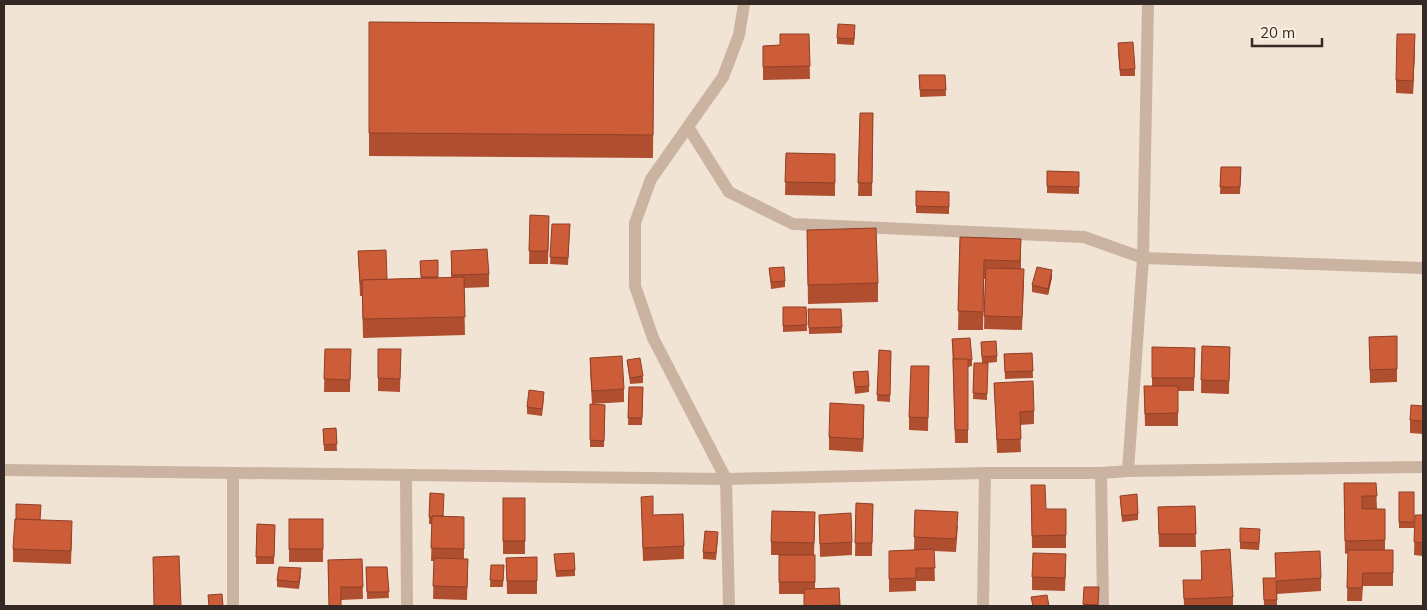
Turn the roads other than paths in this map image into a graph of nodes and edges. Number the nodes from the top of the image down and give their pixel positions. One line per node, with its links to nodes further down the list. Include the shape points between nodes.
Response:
1 (744, 4): 3 (street, via 739,35 723,77)
2 (1148, 4): 4 (street)
3 (688, 127): 4 (street, via 729,192 793,224 1084,237); 13 (street, via 651,179 635,223 635,286 653,338)
4 (1143, 258): 5 (street); 8 (street)
5 (1423, 268)
6 (1423, 467): 8 (street)
7 (4, 470): 9 (street)
8 (1128, 471): 11 (street)
9 (233, 473): 12 (street); 14 (street)
10 (985, 473): 11 (street); 13 (street); 17 (street)
11 (1101, 473): 18 (street)
12 (406, 476): 13 (street); 15 (street)
13 (726, 479): 16 (street)
14 (233, 606)
15 (407, 606)
16 (729, 606)
17 (983, 606)
18 (1103, 606)

